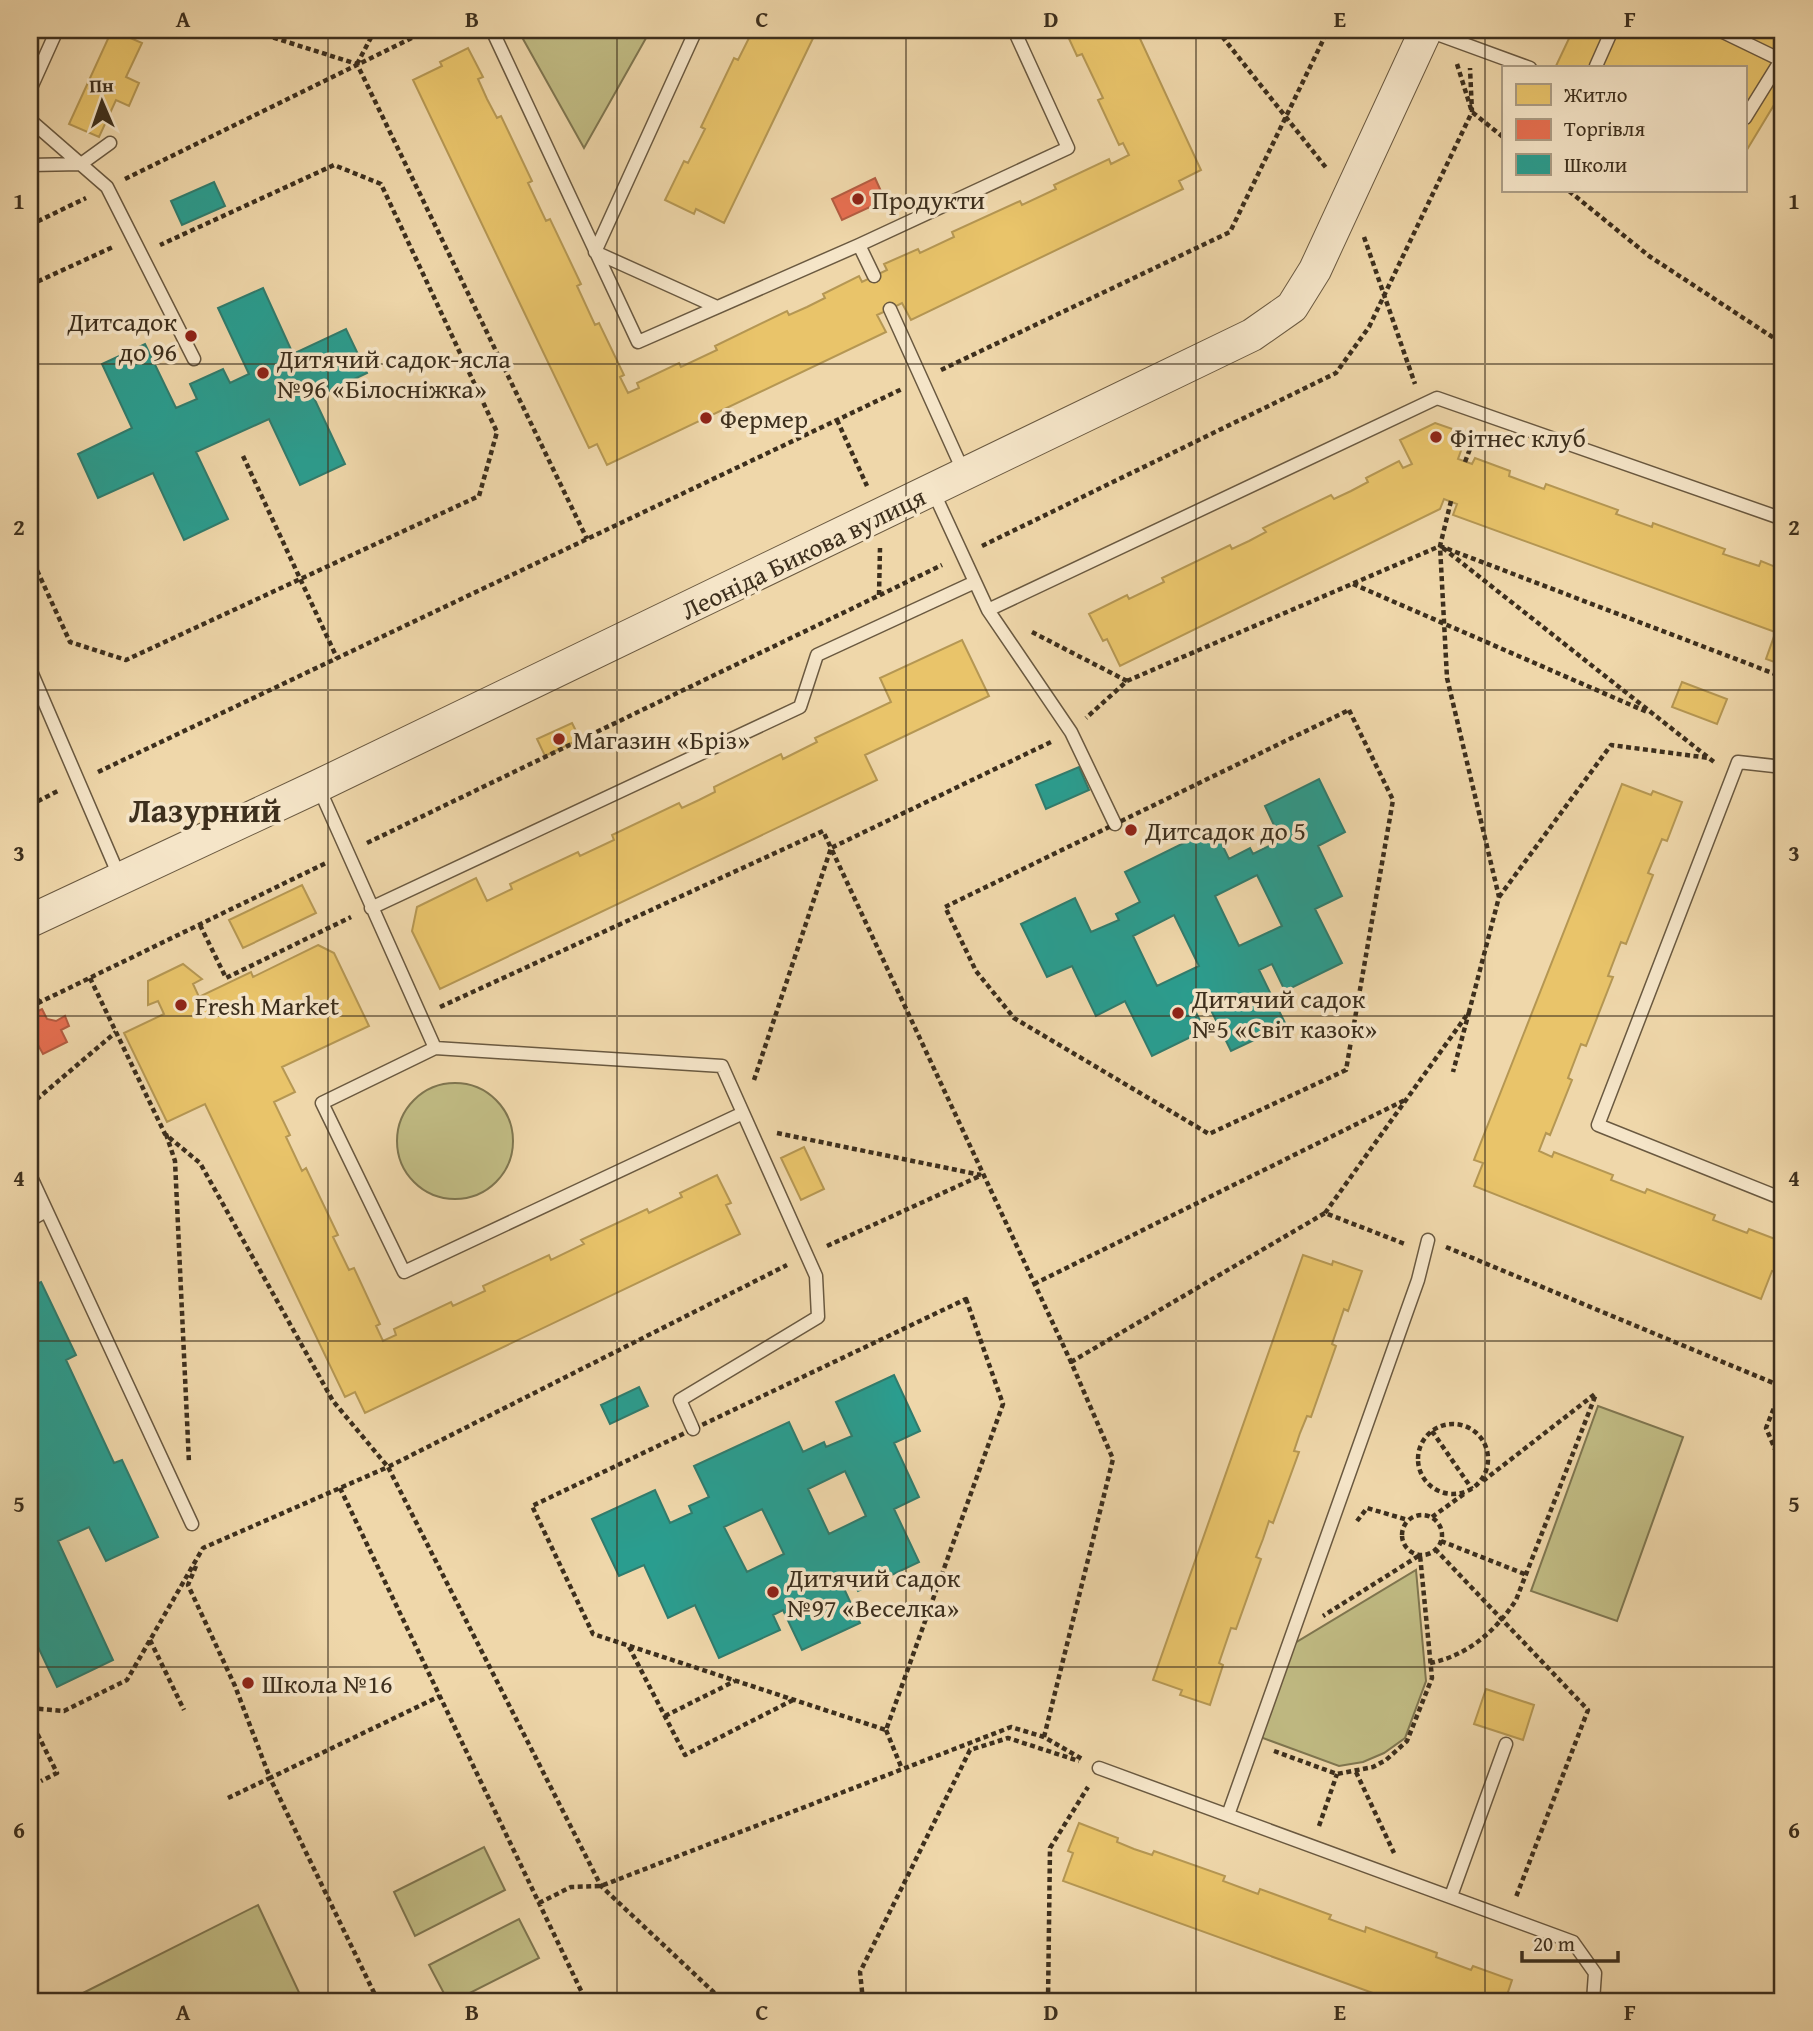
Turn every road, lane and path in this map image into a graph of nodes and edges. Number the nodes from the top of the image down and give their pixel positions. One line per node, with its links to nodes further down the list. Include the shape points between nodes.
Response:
1 (57, 30): 19 (lane)
2 (249, 30): 16 (path)
3 (375, 30): 16 (path)
4 (428, 30): 16 (path)
5 (492, 30): 34 (lane)
6 (696, 30): 34 (lane)
7 (1014, 30): 33 (lane, via 1068,148)
8 (1217, 30): 22 (path)
9 (1328, 30): 22 (path)
10 (1426, 30): 17 (lane); 30 (street, Леоніда Бикова вулиця)
11 (1612, 30): 18 (lane)
12 (1719, 30): 15 (lane)
13 (1453, 53): 20 (path)
14 (1469, 57): 20 (path)
15 (1782, 58): 21 (lane)
16 (357, 64): 28 (path); 50 (path)
17 (1525, 66)
18 (1596, 66)
19 (30, 90)
20 (1472, 112): 24 (path); 38 (path)
21 (1746, 116)
22 (1286, 118): 30 (path); 43 (path, via 1230,232)
23 (30, 120): 26 (lane)
24 (1502, 136)
25 (110, 143): 26 (lane)
26 (81, 164): 27 (lane); 28 (lane)
27 (30, 165)
28 (107, 187): 31 (path); 32 (lane)
29 (1570, 192): 41 (path, via 1650,256)
30 (1349, 196): 38 (path); 46 (street, Леоніда Бикова вулиця, via 1315,270 1292,307 1252,335)
31 (30, 225)
32 (133, 237): 35 (lane); 37 (path)
33 (859, 245): 36 (lane); 39 (lane)
34 (595, 252): 39 (lane); 39 (lane, via 638,342)
35 (141, 254): 42 (lane); 54 (path, via 334,165 381,184 497,432 479,496)
36 (874, 276)
37 (30, 285)
38 (1385, 296): 44 (path); 53 (path, via 1336,373)
39 (717, 307)
40 (890, 309): 43 (lane)
41 (1783, 344)
42 (194, 359)
43 (923, 379): 46 (lane); 50 (path)
44 (1422, 405): 49 (lane, via 1437,398); 57 (lane)
45 (243, 456): 54 (path)
46 (965, 475): 47 (street, Леоніда Бикова вулиця)
47 (933, 491): 53 (lane); 70 (street, Леоніда Бикова вулиця)
48 (1451, 501): 51 (path)
49 (1783, 519)
50 (587, 539): 59 (path)
51 (1440, 546): 56 (path); 58 (path); 61 (path); 63 (path)
52 (30, 555): 54 (path, via 70,642 126,660)
53 (962, 555): 55 (lane); 74 (path)
54 (300, 579): 59 (path)
55 (975, 582): 57 (lane); 77 (lane, via 817,656 800,707)
56 (1353, 584): 58 (path); 62 (path)
57 (988, 610): 62 (path); 64 (lane)
58 (1444, 623): 63 (path); 76 (path, via 1447,678)
59 (337, 658): 69 (path)
60 (30, 669): 69 (lane)
61 (1783, 677)
62 (1127, 681): 64 (path)
63 (1655, 715): 65 (path)
64 (1071, 732): 72 (lane); 73 (path)
65 (1709, 758): 66 (path); 68 (path); 76 (path, via 1611,745)
66 (1738, 762): 67 (lane); 68 (lane)
67 (1783, 767)
68 (1732, 777): 96 (lane, via 1598,1125)
69 (78, 782): 71 (path); 75 (lane)
70 (318, 786): 74 (lane); 75 (street, Леоніда Бикова вулиця)
71 (30, 805)
72 (1115, 824): 72 (path, via 945,907 976,971 1014,1018 1209,1134 1346,1070 1393,800 1349,710)
73 (831, 848): 85 (path, via 823,831); 91 (path); 95 (path)
74 (347, 853): 77 (lane); 79 (path)
75 (120, 879): 78 (street, Леоніда Бикова вулиця)
76 (1499, 897): 84 (path)
77 (370, 908): 79 (path, via 226,978); 85 (lane)
78 (30, 922)
79 (200, 925): 80 (path)
80 (90, 978): 82 (path); 86 (path)
81 (30, 992): 82 (path)
82 (40, 1002): 83 (path)
83 (30, 1007)
84 (1469, 1012): 88 (path); 89 (path)
85 (420, 1016): 87 (lane)
86 (116, 1032): 90 (path); 93 (path)
87 (435, 1048): 91 (lane, via 722,1066); 91 (lane, via 322,1103 404,1272)
88 (1453, 1072)
89 (1405, 1100): 98 (path); 102 (path)
90 (30, 1105)
91 (743, 1113): 92 (lane)
92 (749, 1127): 95 (path); 101 (lane)
93 (165, 1134): 107 (path, via 175,1161); 108 (path, via 200,1164 333,1401)
94 (30, 1175): 97 (lane)
95 (982, 1175): 101 (path); 102 (path)
96 (1783, 1199)
97 (46, 1211): 99 (lane); 114 (lane)
98 (1325, 1213): 100 (path, via 1407,1245); 103 (path)
99 (30, 1220)
100 (1428, 1240): 104 (path); 115 (lane)
101 (806, 1255): 105 (lane, via 816,1276 818,1317 680,1400); 108 (path)
102 (1034, 1284): 103 (path)
103 (1071, 1362): 134 (path, via 1113,1459)
104 (1783, 1386): 109 (path, via 1766,1428)
105 (693, 1429): 124 (path, via 531,1506 593,1634); 133 (path, via 966,1299 1003,1404)
106 (1432, 1430): 111 (path); 111 (path, via 1418,1451 1421,1475 1428,1485 1450,1495); 111 (path, via 1453,1423 1482,1438 1489,1459 1482,1480)
107 (190, 1468)
108 (388, 1468): 110 (path); 147 (path)
109 (1783, 1468)
110 (340, 1489): 117 (path); 127 (path)
111 (1472, 1489): 112 (path); 120 (path, via 1595,1394)
112 (1432, 1517): 113 (path, via 1419,1515); 116 (path, via 1441,1528)
113 (1408, 1520): 115 (path, via 1367,1508 1349,1533); 119 (path, via 1402,1538 1408,1549)
114 (192, 1524)
115 (1330, 1527): 122 (lane)
116 (1441, 1541): 118 (path); 120 (path)
117 (203, 1548): 123 (path); 141 (path, via 188,1585 235,1686)
118 (1435, 1549): 119 (path); 121 (path)
119 (1420, 1555): 122 (path); 125 (path)
120 (1527, 1575): 121 (path)
121 (1502, 1619): 125 (path, via 1457,1656); 150 (path, via 1588,1710)
122 (1292, 1635): 135 (lane)
123 (150, 1640): 129 (path, via 127,1680 64,1710); 130 (path)
124 (629, 1646): 126 (path); 131 (path)
125 (1430, 1663): 139 (path, via 1432,1678 1407,1741 1386,1760)
126 (735, 1681): 128 (path); 131 (path)
127 (440, 1696): 141 (path); 149 (path)
128 (793, 1700): 131 (path, via 685,1755); 133 (path)
129 (30, 1708)
130 (184, 1710)
131 (665, 1716)
132 (30, 1719): 142 (path, via 57,1773)
133 (886, 1730): 138 (path)
134 (1044, 1737): 137 (path); 138 (path, via 1011,1727)
135 (1253, 1744): 140 (path); 144 (lane)
136 (1506, 1744): 148 (lane)
137 (1099, 1768): 144 (lane); 154 (path, via 1008,1738 970,1750 860,1972); 155 (path, via 1050,1848)
138 (902, 1769): 147 (path)
139 (1356, 1772): 140 (path); 146 (path)
140 (1338, 1774): 145 (path)
141 (270, 1778): 143 (path); 151 (path)
142 (41, 1781)
143 (228, 1798)
144 (1228, 1815): 145 (lane)
145 (1312, 1846): 146 (lane)
146 (1406, 1880): 148 (lane)
147 (601, 1886): 149 (path, via 571,1887); 153 (path)
148 (1451, 1896): 150 (lane)
149 (539, 1903): 152 (path)
150 (1508, 1917): 156 (lane, via 1573,1942 1595,1973)
151 (378, 2001)
152 (586, 2001)
153 (723, 2001)
154 (863, 2001)
155 (1048, 2001)
156 (1593, 2001)

